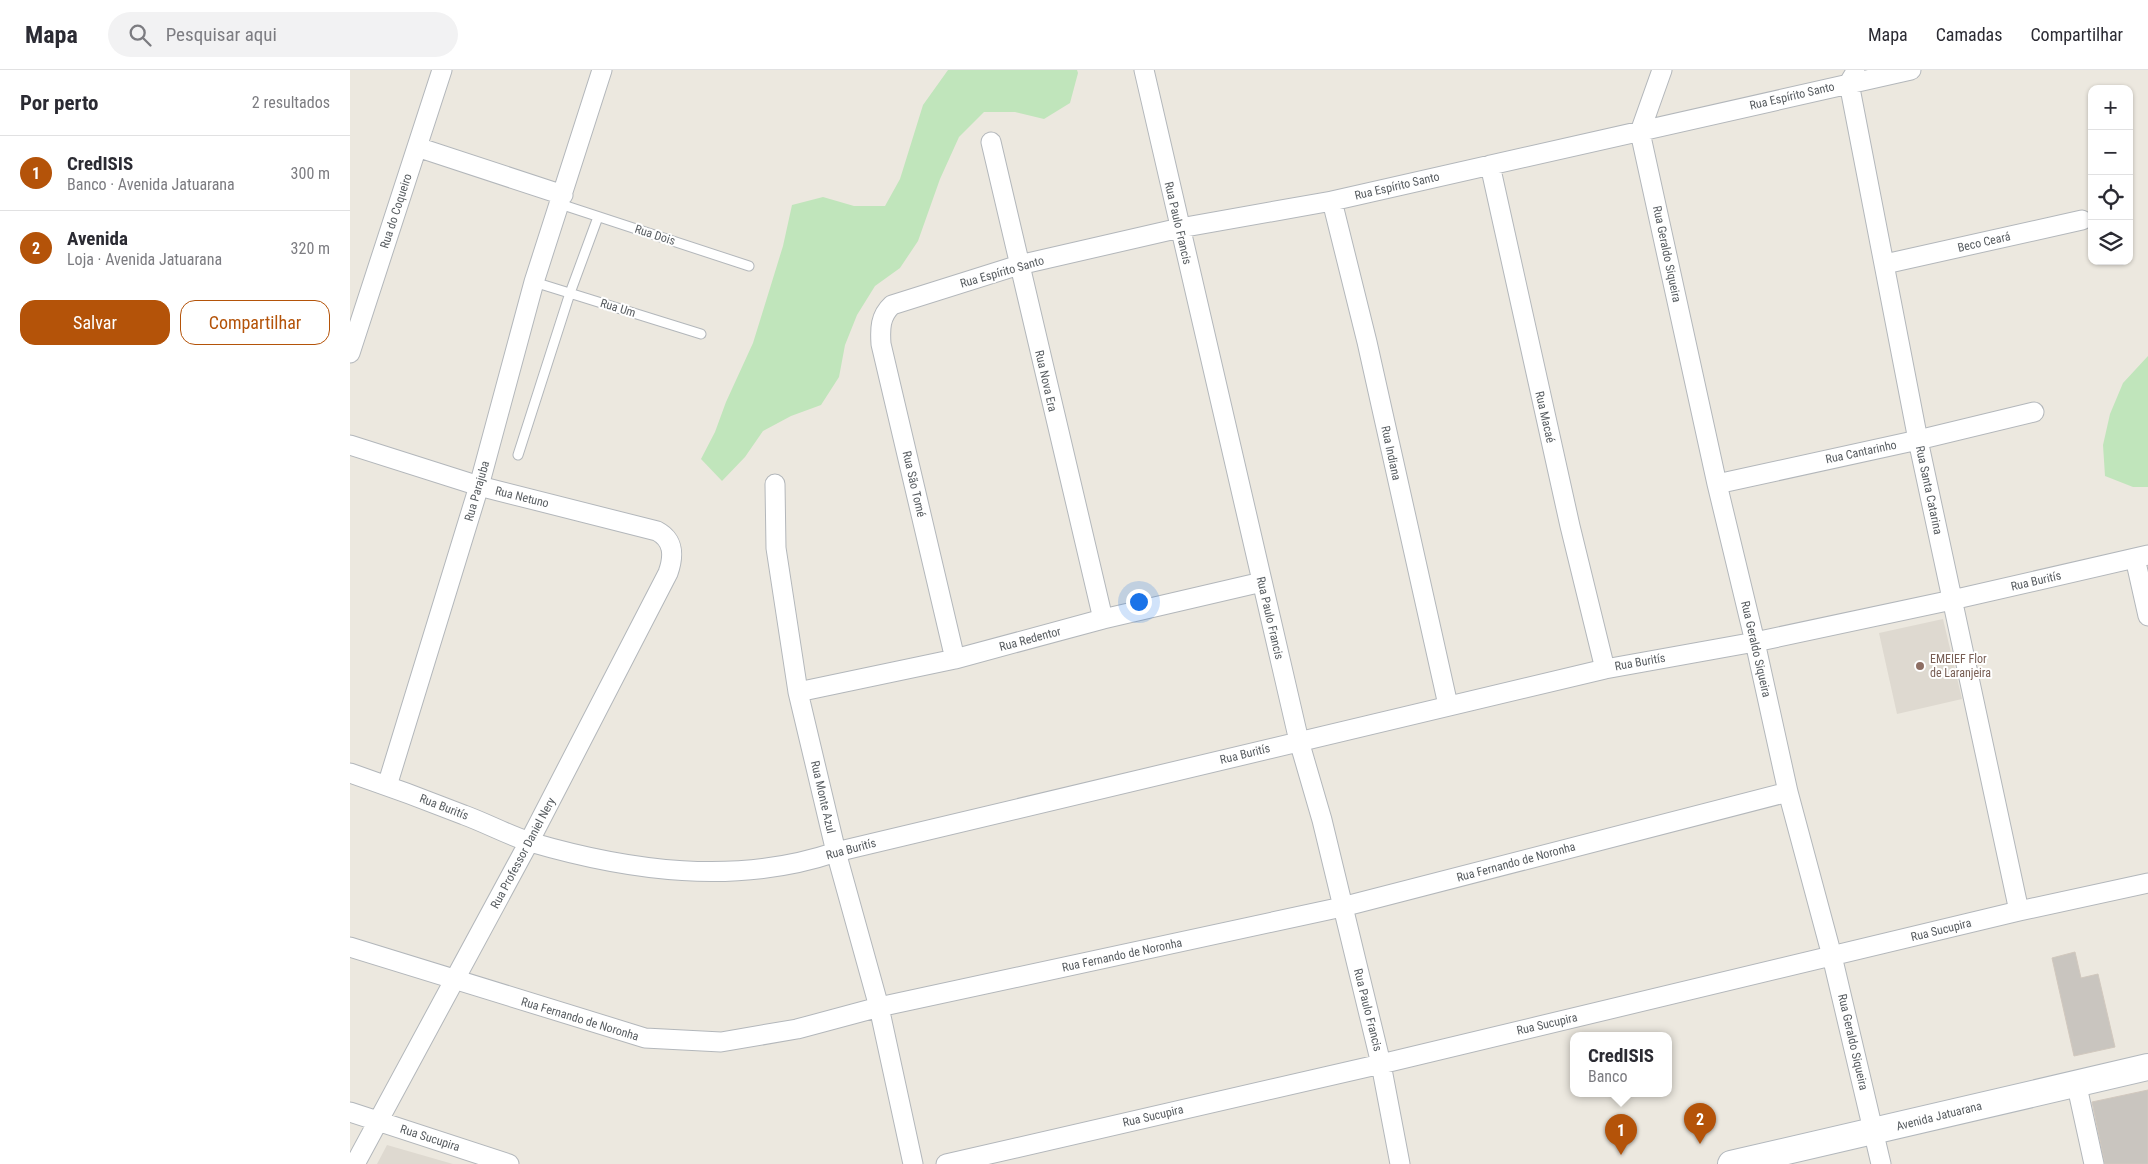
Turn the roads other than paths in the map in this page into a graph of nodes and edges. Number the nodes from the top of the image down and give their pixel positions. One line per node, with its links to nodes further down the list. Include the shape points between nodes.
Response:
1 (442, 70): 9 (street, Rua do Coqueiro)
2 (602, 70): 11 (street, Rua Parajuba)
3 (1144, 70): 15 (street, Rua Paulo Francis)
4 (1662, 70): 7 (street)
5 (1911, 70): 6 (street, Rua Espírito Santo)
6 (1853, 76): 7 (street, Rua Espírito Santo); 16 (street, Rua Santa Catarina)
7 (1640, 132): 10 (street, Rua Espírito Santo); 29 (street, Rua Geraldo Siqueira)
8 (992, 142): 17 (street, Rua Nova Era)
9 (417, 146): 11 (street); 23 (street, Rua do Coqueiro)
10 (1490, 165): 12 (street, Rua Espírito Santo); 39 (street, Rua Macaé)
11 (562, 200): 13 (lane, Rua Dois); 19 (street, Rua Parajuba)
12 (1332, 201): 15 (street, Rua Espírito Santo); 41 (street, Rua Indiana)
13 (598, 217): 18 (lane, Rua Dois); 20 (lane)
14 (2082, 220): 16 (street, Beco Ceará)
15 (1180, 228): 17 (street, Rua Espírito Santo); 33 (street, Rua Paulo Francis)
16 (1885, 264): 25 (street, Rua Santa Catarina)
17 (1019, 265): 21 (street, Rua Espírito Santo, via 900,302); 36 (street, Rua Nova Era)
18 (749, 266)
19 (534, 282): 20 (lane, Rua Um); 30 (street, Rua Parajuba)
20 (570, 293): 22 (lane, Rua Um); 27 (lane)
21 (887, 309): 38 (street, Rua São Tomé, via 880,326 881,344)
22 (701, 334)
23 (350, 353)
24 (2034, 412): 25 (street, Rua Cantarinho)
25 (1918, 440): 29 (street, Rua Cantarinho); 34 (street, Rua Santa Catarina)
26 (350, 445): 30 (street, Rua Netuno)
27 (518, 455)
28 (775, 484): 40 (street, Rua Monte Azul, via 774,518 779,572)
29 (1717, 484): 37 (street, Rua Geraldo Siqueira)
30 (479, 486): 31 (street, Rua Netuno, via 657,531); 44 (street, Rua Parajuba)
31 (666, 536): 46 (street, Rua Professor Daniel Nery, via 672,550 668,572)
32 (2142, 557): 34 (street, Rua Buritís); 35 (street)
33 (1262, 582): 36 (street, Rua Redentor); 42 (street, Rua Paulo Francis)
34 (1952, 600): 37 (street, Rua Buritís); 50 (street, Rua Santa Catarina)
35 (2148, 616)
36 (1103, 619): 38 (street, Rua Redentor)
37 (1755, 642): 39 (street, Rua Buritís); 45 (street, Rua Geraldo Siqueira)
38 (955, 659): 40 (street, Rua Redentor)
39 (1605, 669): 41 (street, Rua Buritís)
40 (798, 692): 47 (street, Rua Monte Azul)
41 (1448, 705): 42 (street, Rua Buritís)
42 (1299, 741): 47 (street, Rua Buritís); 49 (street, Rua Paulo Francis, via 1322,820)
43 (350, 773): 44 (street, Rua Buritís)
44 (388, 786): 46 (street, Rua Buritís)
45 (1788, 792): 49 (street, Rua Fernando de Noronha); 52 (street, Rua Geraldo Siqueira)
46 (529, 842): 47 (street, Rua Buritís, via 637,866 697,872 755,870 817,859); 53 (street, Rua Professor Daniel Nery)
47 (836, 852): 54 (street, Rua Monte Azul)
48 (2148, 883): 50 (street, Rua Sucupira)
49 (1342, 908): 54 (street, Rua Fernando de Noronha); 55 (street, Rua Paulo Francis)
50 (2019, 911): 52 (street, Rua Sucupira)
51 (350, 947): 53 (street, Rua Fernando de Noronha)
52 (1832, 956): 55 (street, Rua Sucupira); 60 (street, Rua Geraldo Siqueira)
53 (455, 981): 54 (street, Rua Fernando de Noronha, via 645,1038 670,1040 722,1042 797,1029); 59 (street, Rua Professor Daniel Nery)
54 (879, 1007): 63 (street, Rua Monte Azul)
55 (1381, 1064): 64 (street, Rua Sucupira); 65 (street, Rua Paulo Francis)
56 (2148, 1067): 57 (street, Avenida Jatuarana)
57 (2076, 1082): 60 (street, Avenida Jatuarana); 68 (street)
58 (350, 1112): 59 (street, Rua Sucupira)
59 (378, 1122): 61 (street, Rua Professor Daniel Nery); 62 (street, Rua Sucupira)
60 (1874, 1132): 66 (street, Avenida Jatuarana); 67 (street, Rua Geraldo Siqueira)
61 (355, 1164)
62 (509, 1164)
63 (913, 1164)
64 (946, 1164)
65 (1400, 1164)
66 (1731, 1164)
67 (1881, 1164)
68 (2094, 1164)

